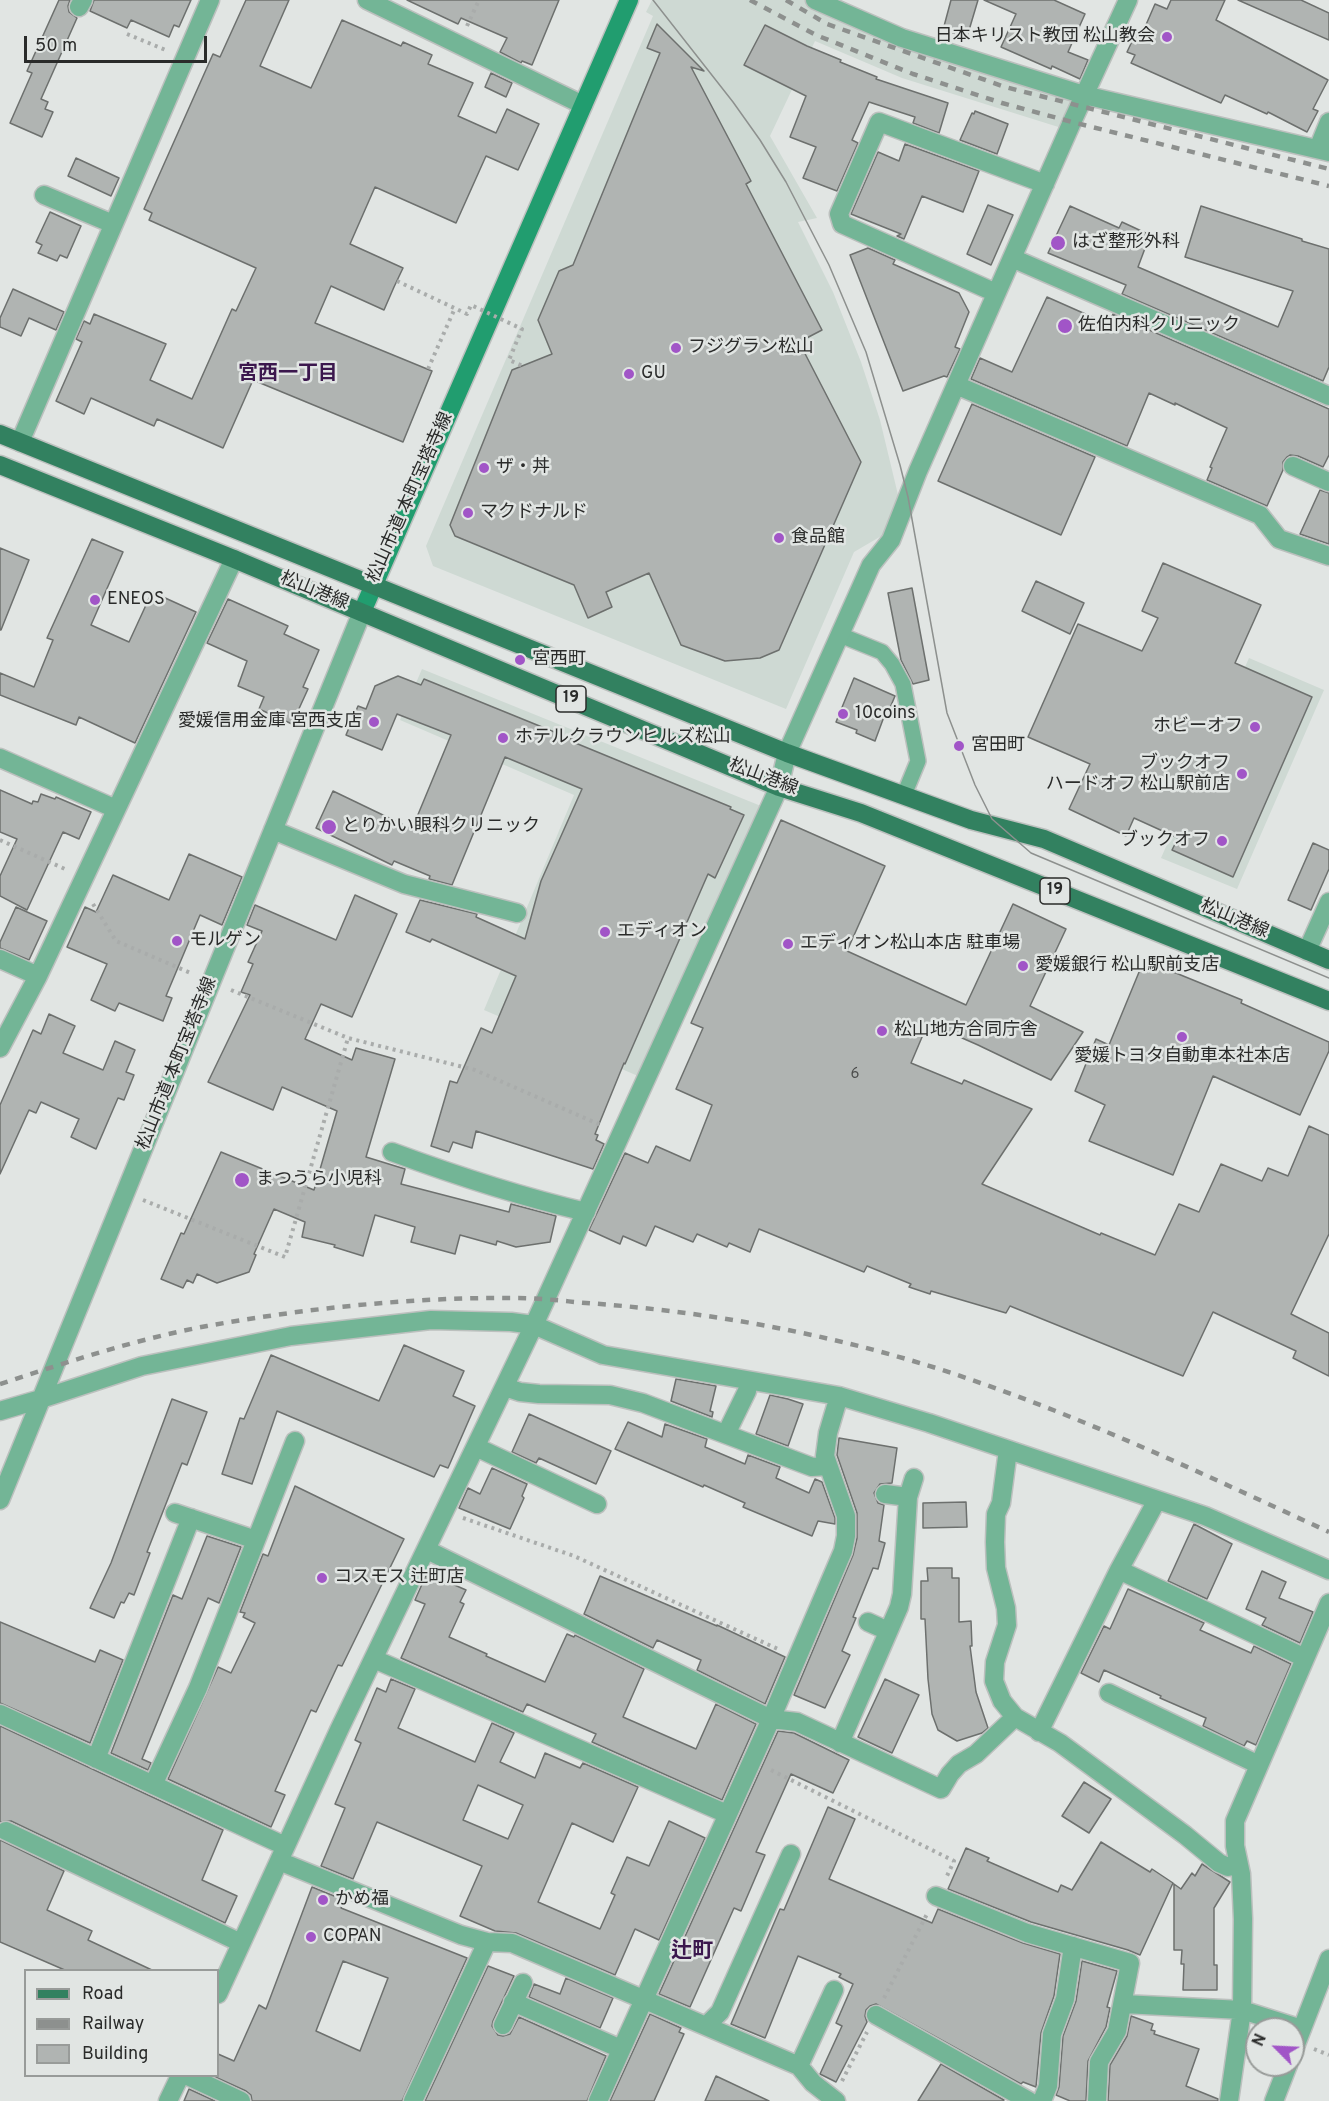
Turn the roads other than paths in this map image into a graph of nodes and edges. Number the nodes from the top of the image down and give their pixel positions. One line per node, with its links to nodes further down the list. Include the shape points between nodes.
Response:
1 (210, 0): 12 (street)
2 (367, 0): 7 (street)
3 (629, 0): 7 (street, 松山市道 本町宝塔寺線)
4 (815, 0): 6 (street, via 902,38)
5 (1128, 0): 6 (street)
6 (1084, 95): 9 (street); 10 (street)
7 (583, 105): 24 (street, 松山市道 本町宝塔寺線)
8 (1329, 122): 9 (street)
9 (1323, 150)
10 (1045, 184): 13 (street); 14 (street, via 879,122 839,214 842,224)
11 (44, 195): 12 (street)
12 (113, 224): 18 (street)
13 (1012, 258): 14 (street); 16 (street)
14 (996, 293): 15 (street)
15 (956, 385): 22 (street, via 1260,515 1279,539); 26 (street, via 891,540 871,565)
16 (1329, 396)
17 (0, 434): 18 (main road, 松山港線 / 19)
18 (20, 442): 24 (main road, 松山港線 / 19)
19 (0, 465): 23 (main road, 松山港線 / 19)
20 (1293, 466): 21 (street)
21 (1329, 482)
22 (1329, 556)
23 (234, 560): 25 (main road, 松山港線 / 19); 31 (street)
24 (373, 585): 25 (street, 松山市道 本町宝塔寺線); 27 (main road, 松山港線 / 19)
25 (362, 612): 29 (main road, 松山港線 / 19); 32 (street, 松山市道 本町宝塔寺線)
26 (840, 635): 27 (street); 30 (lane, via 882,652 903,684 918,761)
27 (787, 753): 29 (street); 30 (main road, 松山港線 / 19)
28 (0, 758): 31 (street)
29 (779, 787): 39 (main road, 松山港線 / 19, via 861,813); 42 (street)
30 (904, 795): 35 (main road, 松山港線 / 19, via 971,820 1044,839)
31 (116, 809): 38 (street)
32 (273, 830): 34 (street, via 404,884); 47 (street, 松山市道 本町宝塔寺線)
33 (1329, 902): 35 (street)
34 (517, 913)
35 (1307, 951): 37 (main road, 松山港線 / 19)
36 (0, 959): 38 (street)
37 (1329, 960)
38 (38, 976): 40 (street)
39 (1329, 1000)
40 (0, 1048)
41 (392, 1152): 42 (street, via 529,1199)
42 (586, 1212): 43 (street)
43 (534, 1325): 44 (street); 46 (street, via 603,1355); 47 (street, via 431,1320 291,1336 142,1365)
44 (505, 1387): 49 (street, via 539,1394 610,1395); 51 (street)
45 (747, 1391): 49 (street)
46 (839, 1396): 52 (street); 53 (street, via 828,1433)
47 (41, 1399): 48 (street); 57 (street, 松山市道 本町宝塔寺線)
48 (0, 1411)
49 (726, 1434): 53 (street, via 812,1467)
50 (295, 1441): 60 (street)
51 (476, 1447): 59 (street); 61 (street)
52 (1008, 1450): 58 (street); 71 (street, via 994,1542 1007,1625 995,1662 994,1681 1002,1701)
53 (828, 1466): 72 (street, via 846,1516 843,1551)
54 (914, 1478): 56 (street)
55 (885, 1494): 56 (street)
56 (908, 1497): 66 (street, via 902,1594)
57 (0, 1500)
58 (1156, 1500): 62 (street); 63 (street, via 1205,1516)
59 (597, 1504)
60 (256, 1540): 75 (street, via 183,1515); 77 (street, via 198,1688)
61 (427, 1550): 68 (street); 72 (street)
62 (1119, 1570): 67 (street); 73 (street)
63 (1329, 1570)
64 (1329, 1603): 67 (street)
65 (868, 1622): 66 (street)
66 (888, 1631): 74 (street)
67 (1305, 1658): 76 (street)
68 (374, 1659): 78 (street); 80 (street)
69 (1109, 1693): 76 (street)
70 (0, 1714): 75 (street)
71 (1015, 1717): 73 (street); 74 (street, via 976,1754 959,1764 941,1789)
72 (771, 1719): 74 (street, via 797,1722); 78 (street)
73 (1039, 1732): 82 (street, via 1118,1785 1219,1863 1228,1868)
74 (840, 1743)
75 (96, 1759): 77 (street)
76 (1259, 1765): 82 (street, via 1235,1821)
77 (153, 1785): 80 (street)
78 (727, 1814): 91 (street)
79 (6, 1831): 85 (street)
80 (282, 1854): 84 (street, via 461,1935); 85 (street)
81 (791, 1854): 99 (street, via 720,2012)
82 (1239, 1865): 94 (street)
83 (936, 1896): 86 (street, via 1027,1933)
84 (487, 1942): 91 (street, via 512,1943); 108 (street)
85 (241, 1943): 90 (street)
86 (1073, 1946): 93 (street, via 1130,1963); 111 (street, via 1065,1999 1052,2034 1048,2086)
87 (1329, 1959): 97 (street)
88 (523, 1983): 92 (street)
89 (834, 1990): 101 (street)
90 (219, 1992)
91 (643, 2000): 99 (street); 100 (street)
92 (513, 2002): 98 (street); 100 (street)
93 (1123, 2004): 94 (street); 112 (street, via 1118,2031 1099,2062)
94 (1242, 2010): 96 (street); 113 (street)
95 (876, 2015): 110 (street)
96 (1264, 2017)
97 (1305, 2021)
98 (503, 2025)
99 (706, 2026): 101 (street)
100 (621, 2049): 109 (street)
101 (799, 2066): 105 (street)
102 (180, 2077): 106 (street)
103 (190, 2077): 107 (street)
104 (1283, 2077): 114 (street)
105 (835, 2100)
106 (168, 2101)
107 (241, 2101)
108 (413, 2101)
109 (598, 2101)
110 (1029, 2101)
111 (1042, 2101)
112 (1097, 2101)
113 (1229, 2101)
114 (1274, 2101)

